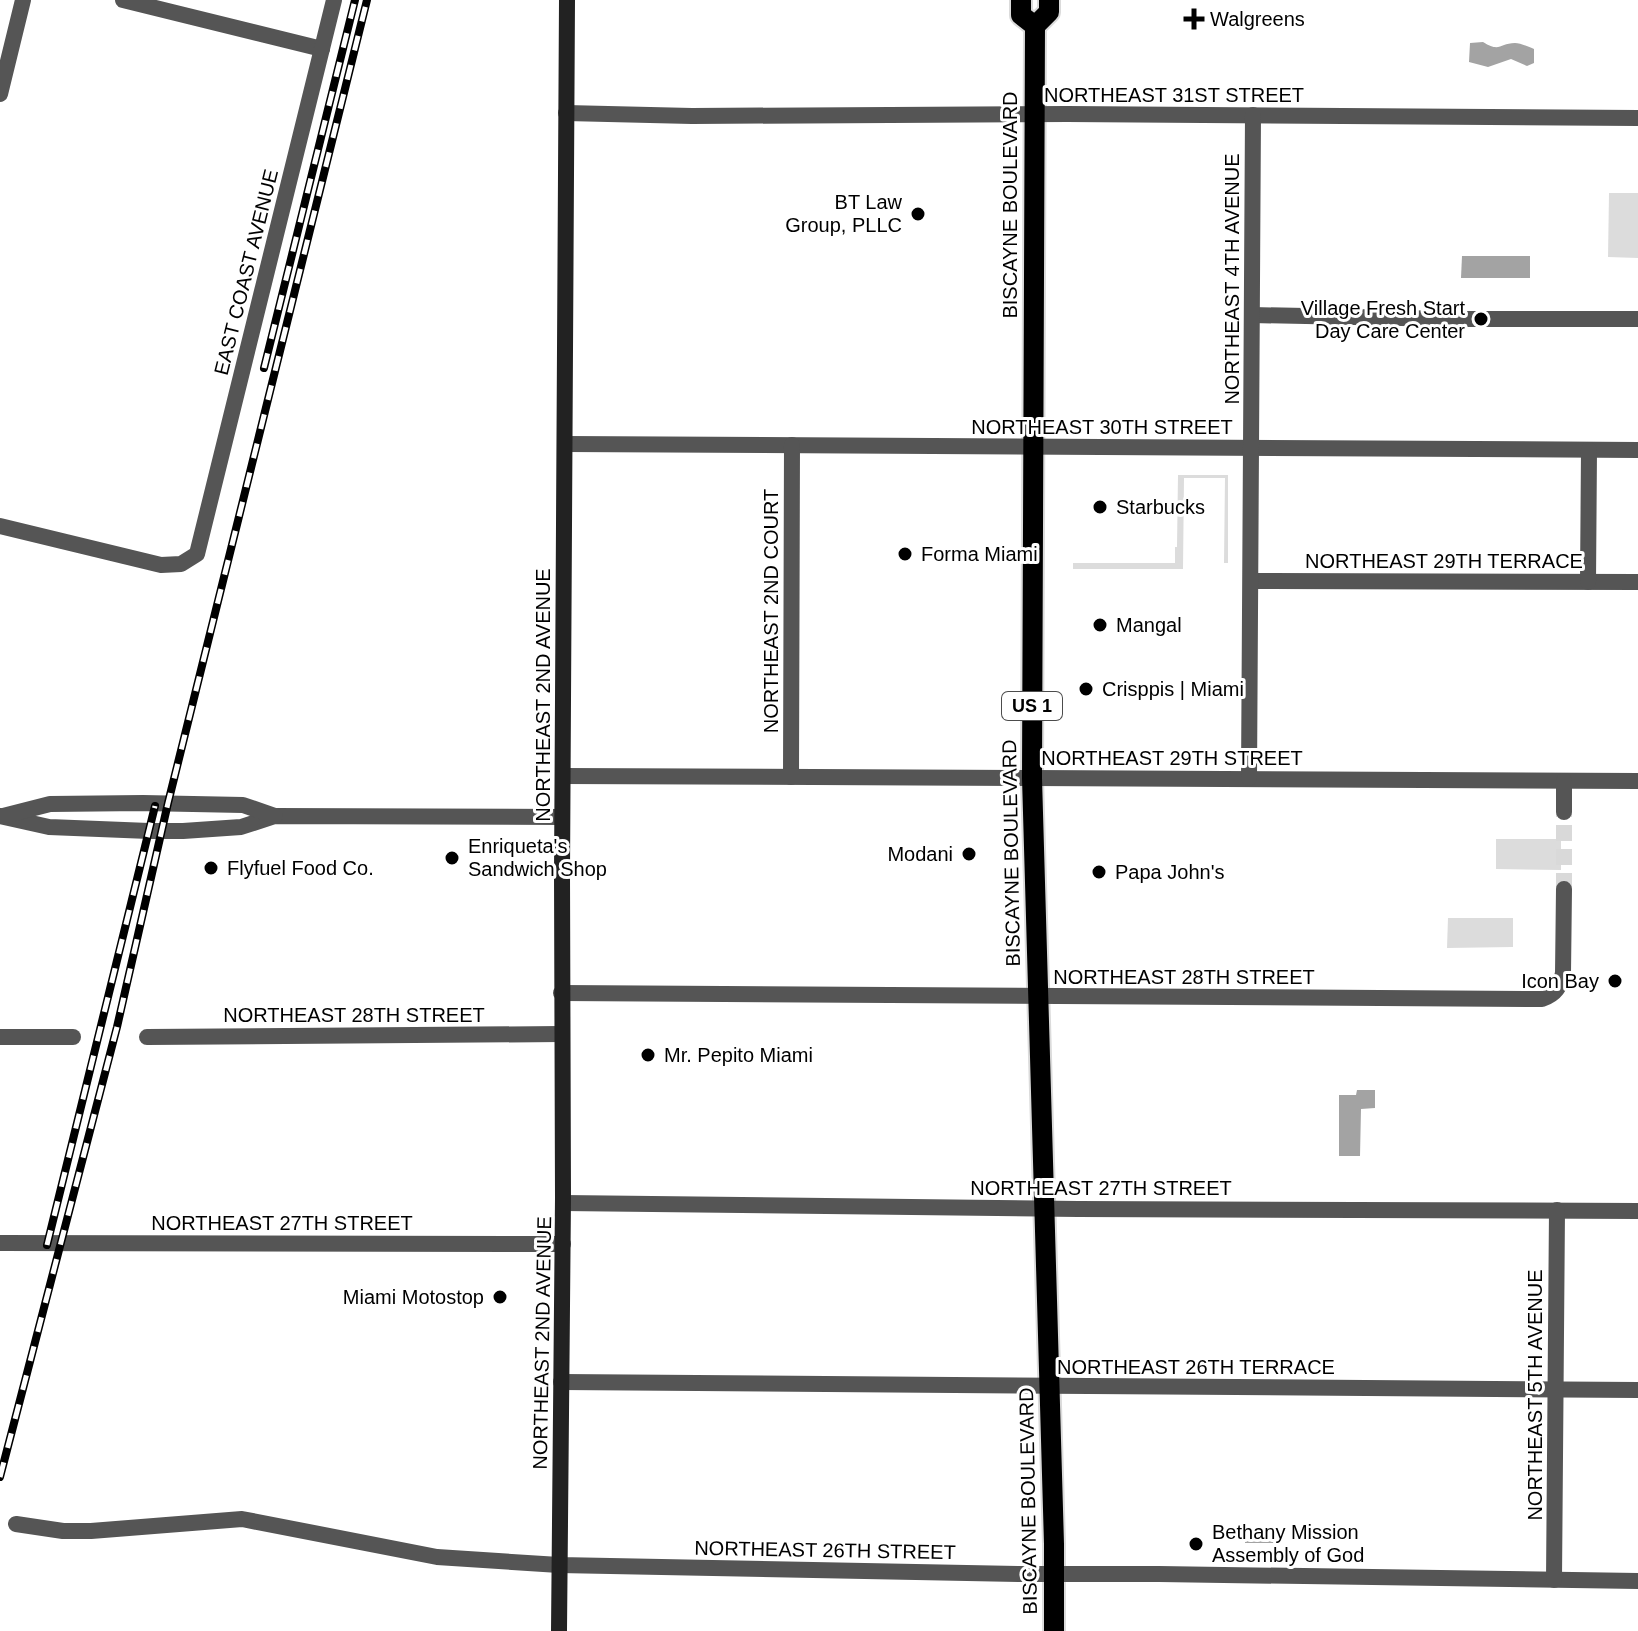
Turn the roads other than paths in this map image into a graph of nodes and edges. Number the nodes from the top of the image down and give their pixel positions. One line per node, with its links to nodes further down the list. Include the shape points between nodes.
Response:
1 (23, 0): 9 (street)
2 (123, 0): 8 (street)
3 (334, 0): 8 (street, EAST COAST AVENUE)
4 (567, 0): 10 (main road, NORTHEAST 2ND AVENUE)
5 (1021, 0): 7 (main road, BISCAYNE BOULEVARD / US 1, via 1021,15)
6 (1049, 0): 7 (main road, BISCAYNE BOULEVARD / US 1, via 1049,12)
7 (1035, 26): 11 (main road, BISCAYNE BOULEVARD / US 1)
8 (322, 49): 22 (street, EAST COAST AVENUE, via 197,554 181,564 161,565)
9 (0, 94)
10 (566, 113): 11 (street, NORTHEAST 31ST STREET); 16 (main road, NORTHEAST 2ND AVENUE)
11 (1034, 114): 12 (street, NORTHEAST 31ST STREET); 18 (main road, BISCAYNE BOULEVARD / US 1)
12 (1253, 115): 13 (street, NORTHEAST 31ST STREET); 14 (street, NORTHEAST 4TH AVENUE)
13 (1638, 118)
14 (1252, 315): 15 (street); 19 (street, NORTHEAST 4TH AVENUE)
15 (1638, 319)
16 (565, 444): 17 (street, NORTHEAST 30TH STREET); 26 (main road, NORTHEAST 2ND AVENUE)
17 (792, 445): 18 (street, NORTHEAST 30TH STREET); 27 (street, NORTHEAST 2ND COURT)
18 (1033, 447): 19 (street, NORTHEAST 30TH STREET); 28 (main road, BISCAYNE BOULEVARD / US 1)
19 (1251, 448): 20 (street, NORTHEAST 30TH STREET); 23 (street, NORTHEAST 4TH AVENUE)
20 (1589, 450): 21 (street, NORTHEAST 30TH STREET); 24 (street)
21 (1638, 450)
22 (0, 526)
23 (1251, 581): 24 (street, NORTHEAST 29TH TERRACE); 29 (street, NORTHEAST 4TH AVENUE)
24 (1588, 582): 25 (street, NORTHEAST 29TH TERRACE)
25 (1638, 582)
26 (563, 776): 27 (street, NORTHEAST 29TH STREET); 35 (main road, NORTHEAST 2ND AVENUE)
27 (791, 777): 28 (street, NORTHEAST 29TH STREET)
28 (1032, 778): 29 (street, NORTHEAST 29TH STREET); 38 (main road, BISCAYNE BOULEVARD / US 1)
29 (1249, 778): 30 (street, NORTHEAST 29TH STREET)
30 (1564, 781): 31 (street, NORTHEAST 29TH STREET); 32 (street)
31 (1638, 781)
32 (1564, 812)
33 (1, 816): 34 (street, via 49,827 183,831 241,827); 34 (street, via 50,804 143,803 243,805)
34 (275, 816): 35 (street)
35 (562, 817): 37 (main road, NORTHEAST 2ND AVENUE)
36 (1564, 889): 38 (street, NORTHEAST 28TH STREET, via 1563,973 1554,994 1542,999)
37 (561, 993): 38 (street, NORTHEAST 28TH STREET); 39 (main road, NORTHEAST 2ND AVENUE)
38 (1038, 996): 44 (main road, BISCAYNE BOULEVARD / US 1)
39 (561, 1034): 42 (street, NORTHEAST 28TH STREET); 43 (main road, NORTHEAST 2ND AVENUE)
40 (0, 1037): 41 (street)
41 (73, 1037)
42 (147, 1037)
43 (563, 1203): 44 (street, NORTHEAST 27TH STREET); 48 (main road, NORTHEAST 2ND AVENUE)
44 (1044, 1208): 45 (street, NORTHEAST 27TH STREET); 50 (main road, BISCAYNE BOULEVARD / US 1)
45 (1557, 1210): 46 (street, NORTHEAST 27TH STREET); 51 (street, NORTHEAST 5TH AVENUE)
46 (1638, 1211)
47 (0, 1243): 48 (street, NORTHEAST 27TH STREET)
48 (563, 1244): 49 (main road, NORTHEAST 2ND AVENUE)
49 (561, 1382): 50 (street, NORTHEAST 26TH TERRACE); 54 (main road, NORTHEAST 2ND AVENUE)
50 (1049, 1386): 51 (street, NORTHEAST 26TH TERRACE); 55 (main road, BISCAYNE BOULEVARD / US 1)
51 (1555, 1390): 52 (street, NORTHEAST 26TH TERRACE); 56 (street, NORTHEAST 5TH AVENUE)
52 (1638, 1390)
53 (16, 1524): 54 (street, NORTHEAST 26TH STREET, via 91,1531 242,1519 437,1557)
54 (559, 1565): 55 (street, NORTHEAST 26TH STREET); 58 (main road, NORTHEAST 2ND AVENUE)
55 (1054, 1574): 56 (street, NORTHEAST 26TH STREET); 59 (main road, BISCAYNE BOULEVARD / US 1)
56 (1554, 1580): 57 (street, NORTHEAST 26TH STREET)
57 (1638, 1581)
58 (559, 1631)
59 (1054, 1631)

